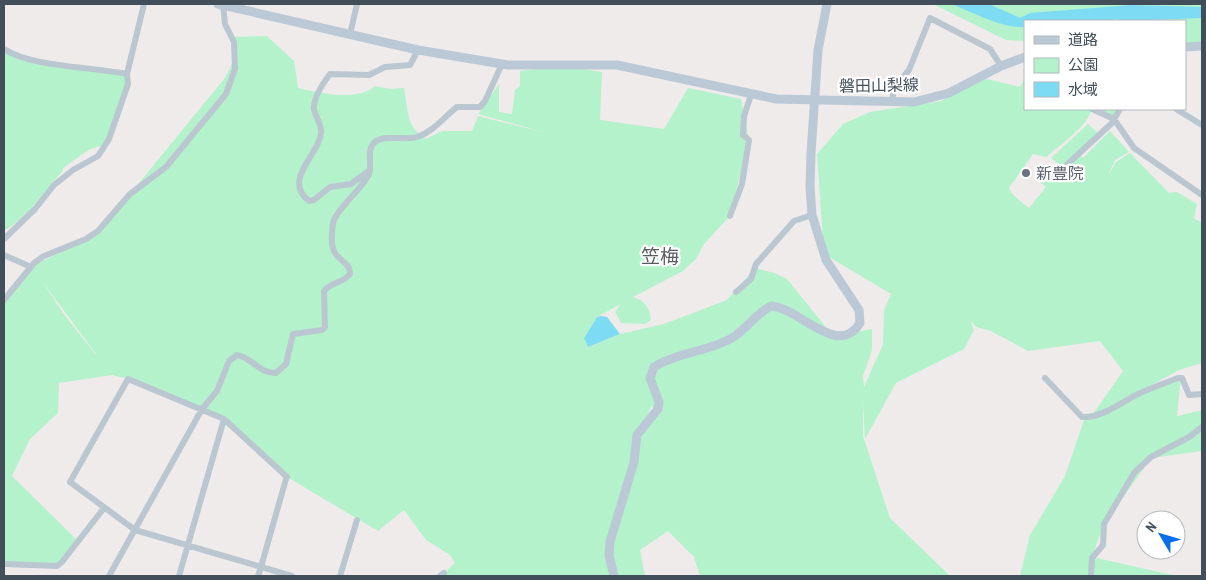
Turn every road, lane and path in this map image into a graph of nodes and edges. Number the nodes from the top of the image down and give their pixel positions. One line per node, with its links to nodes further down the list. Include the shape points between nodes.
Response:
1 (144, 4): 13 (street)
2 (221, 4): 5 (main road, 磐田山梨線); 29 (street, via 225,24 234,42 235,69 226,94 166,167 130,194 98,230 86,239 44,256)
3 (357, 4): 5 (street)
4 (827, 4): 15 (main road, via 818,50)
5 (350, 34): 9 (main road, 磐田山梨線)
6 (1202, 46): 7 (main road)
7 (1186, 47)
8 (4, 49): 13 (street, via 13,55 40,61)
9 (418, 50): 11 (main road, 磐田山梨線); 22 (street, via 410,66 385,67 368,75 330,74 318,97 314,109 321,131 315,150 300,174 304,198 314,200 330,187 351,184)
10 (1024, 57): 12 (main road, 磐田山梨線)
11 (502, 64): 14 (main road, 磐田山梨線, via 617,65); 22 (street, via 480,107 457,107 416,138 379,140 373,144 370,153)
12 (1002, 66): 16 (main road, 磐田山梨線, via 949,93 914,102); 16 (street, via 990,50 930,18 909,70 894,88)
13 (128, 74): 27 (street, via 128,84 109,139 98,156 54,185)
14 (751, 95): 15 (main road, 磐田山梨線); 26 (street, via 744,124 743,135 749,140 742,184)
15 (815, 100): 16 (main road, 磐田山梨線); 25 (main road, via 810,188)
16 (892, 101)
17 (1094, 110): 20 (street)
18 (1119, 110): 20 (street)
19 (1178, 110): 21 (street)
20 (1114, 119): 23 (street); 24 (street, via 1134,148)
21 (1202, 125)
22 (371, 169): 34 (street, via 351,201 334,217 332,238 335,253 349,267 350,274 324,291 325,327 294,334 286,364 276,373 256,366 242,356 233,357 218,391)
23 (1058, 173)
24 (1202, 194)
25 (812, 215): 30 (street, via 794,220 756,264 751,279); 48 (main road, via 826,260 859,310 860,323 852,333 840,337 780,307 771,306 756,315 733,338 654,366 650,378 659,402 658,408 637,435 634,462 610,542 609,555)
26 (730, 216)
27 (4, 239)
28 (4, 255): 29 (street)
29 (31, 267): 31 (street)
30 (736, 292)
31 (4, 300)
32 (1045, 378): 33 (street, via 1082,417 1091,418 1139,393 1178,378 1182,378 1189,395)
33 (1202, 394)
34 (202, 409): 35 (street); 37 (street, via 128,379 70,482); 39 (street)
35 (224, 419): 40 (street); 42 (street, via 287,477)
36 (1202, 426): 49 (street, via 1134,473 1104,524 1103,545 1092,558)
37 (104, 508): 39 (street); 41 (street, via 57,566)
38 (356, 520): 47 (street)
39 (134, 530): 40 (street); 43 (street)
40 (188, 546): 42 (street); 44 (street)
41 (4, 564)
42 (261, 567): 45 (street); 46 (street)
43 (109, 576)
44 (179, 576)
45 (258, 576)
46 (292, 576)
47 (340, 576)
48 (614, 576)
49 (1091, 576)

